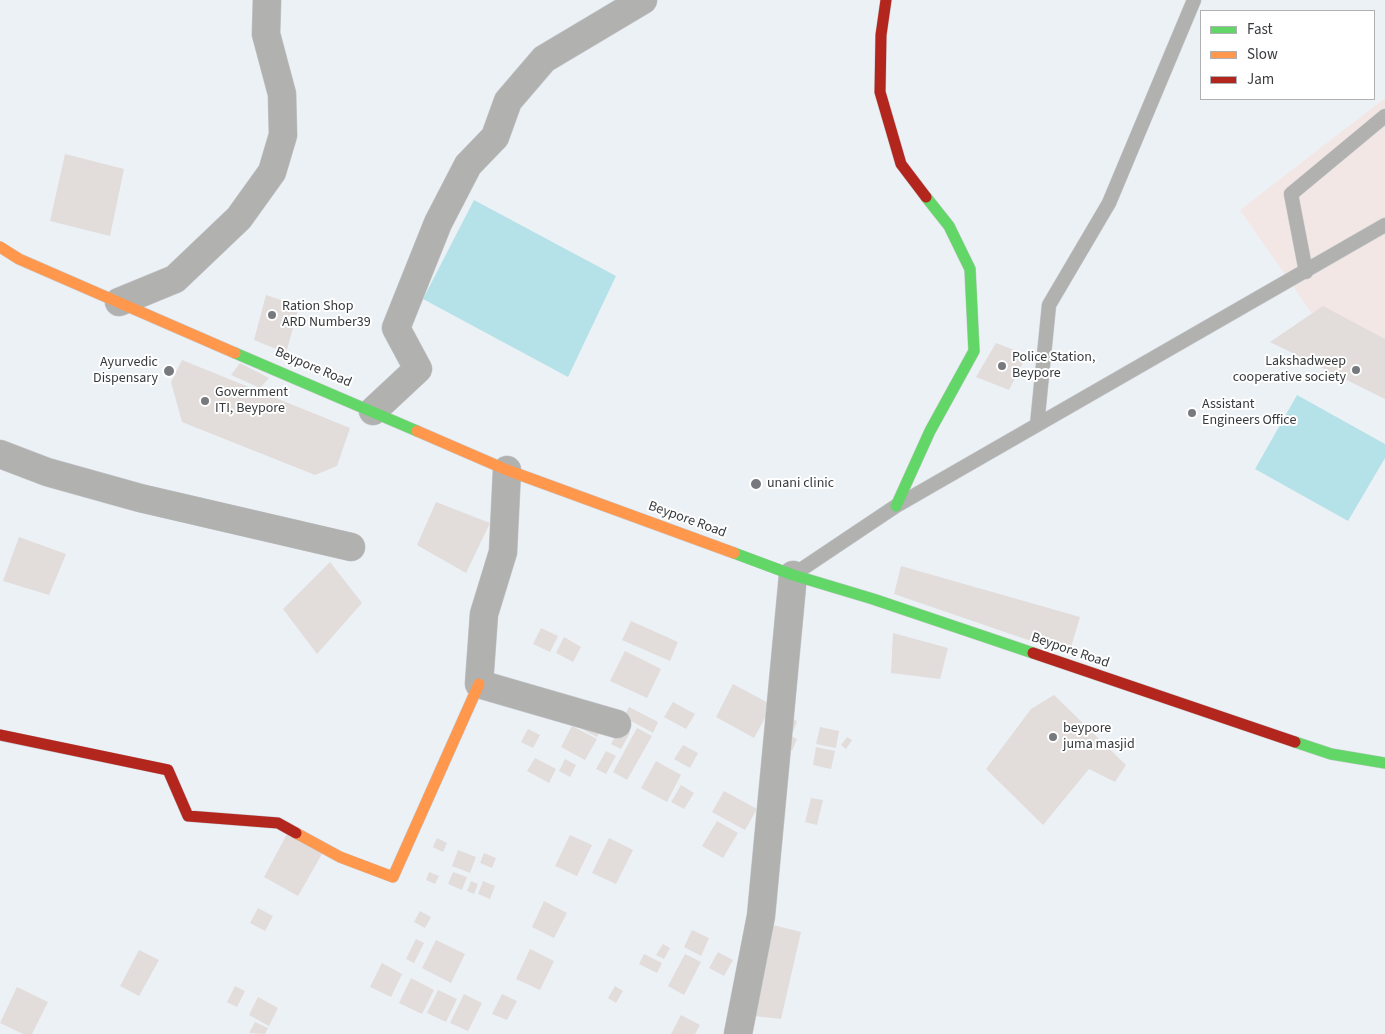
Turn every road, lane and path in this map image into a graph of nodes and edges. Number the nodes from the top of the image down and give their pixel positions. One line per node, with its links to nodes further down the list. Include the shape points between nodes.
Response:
1 (268, 0): 9 (street, via 266,34 282,94 283,127 272,172 239,218 175,279)
2 (886, 0): 14 (main road, via 881,36 880,92 901,164 949,226 970,269 974,351 930,430)
3 (1194, 0): 11 (lane, via 1108,203 1049,305)
4 (631, 3): 10 (street, via 544,59 508,101 495,137 468,165 438,223 396,328 418,369)
5 (1385, 116): 8 (lane, via 1291,194)
6 (1385, 225): 8 (lane)
7 (0, 247): 9 (main road, Beypore Road, via 19,259)
8 (1306, 272): 11 (lane)
9 (119, 302): 10 (main road, Beypore Road)
10 (373, 411): 13 (main road, Beypore Road)
11 (1037, 425): 14 (lane)
12 (0, 454): 15 (street, via 46,472 140,498)
13 (507, 470): 16 (main road, Beypore Road); 17 (street, via 503,552 484,614)
14 (896, 506): 16 (lane)
15 (351, 547)
16 (793, 574): 20 (main road, Beypore Road, via 1330,754); 21 (street, via 760,916)
17 (479, 684): 18 (street); 19 (main road, via 393,877 340,857 278,823 188,816 168,770)
18 (616, 724)
19 (0, 735)
20 (1385, 763)
21 (738, 1034)

